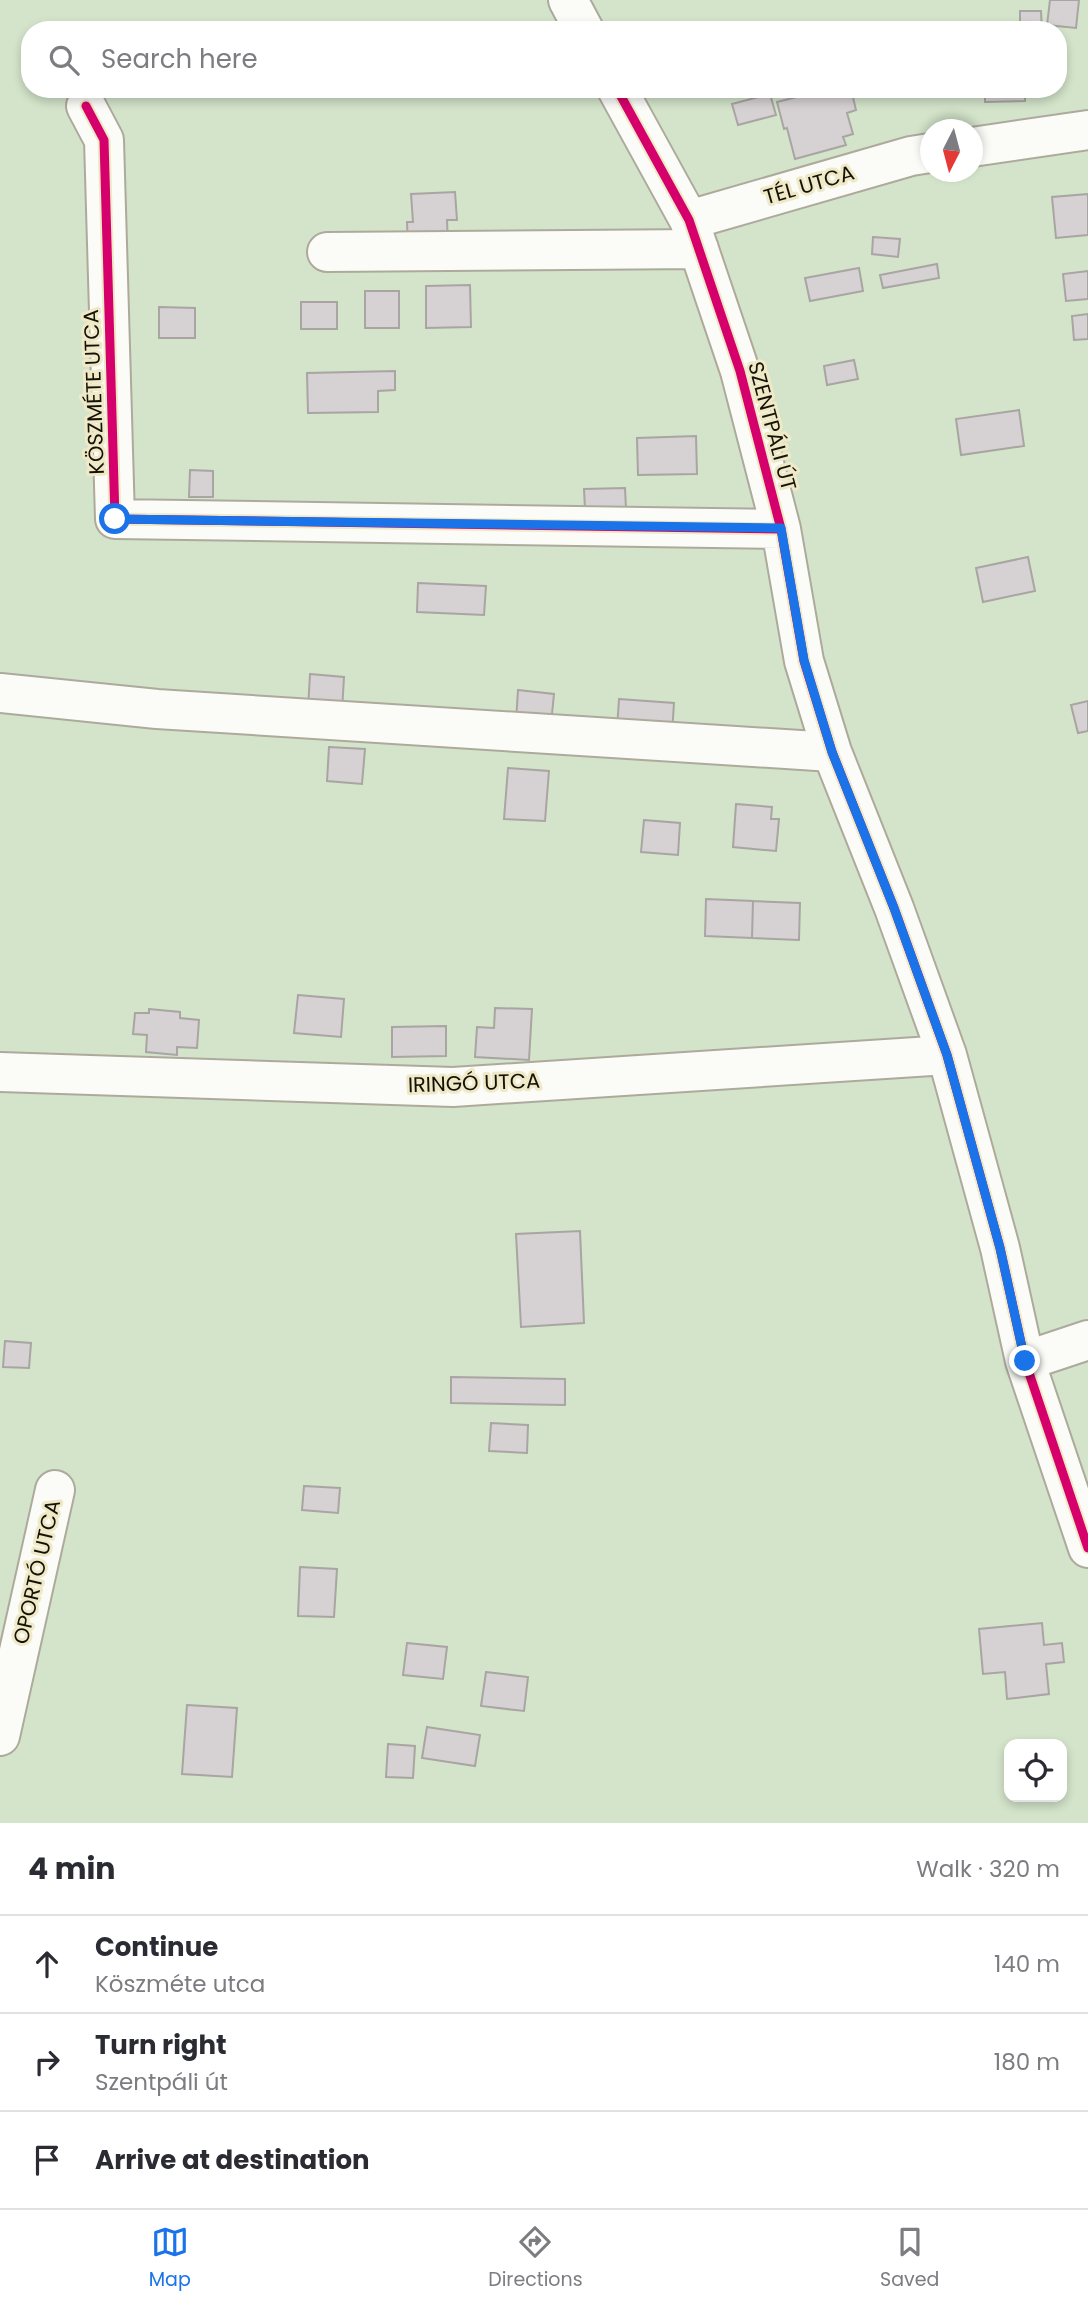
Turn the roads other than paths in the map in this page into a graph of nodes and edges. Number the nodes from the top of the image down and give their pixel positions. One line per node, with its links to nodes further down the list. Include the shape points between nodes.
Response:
1 (568, 0): 2 (street)
2 (579, 21)
3 (622, 98): 8 (street, SZENTPÁLI ÚT)
4 (86, 106): 10 (street, KÖSZMÉTE UTCA, via 104,140 115,519)
5 (1088, 130): 6 (street)
6 (983, 145)
7 (920, 155): 8 (street, TÉL UTCA)
8 (694, 234): 9 (street, TÉL UTCA); 10 (street, SZENTPÁLI ÚT, via 740,372)
9 (327, 252)
10 (781, 528): 12 (street, SZENTPÁLI ÚT, via 804,660)
11 (0, 693): 12 (street, via 156,709)
12 (832, 752): 13 (street, SZENTPÁLI ÚT)
13 (947, 1055): 14 (street, IRINGÓ UTCA, via 453,1087); 16 (street, SZENTPÁLI ÚT, via 1000,1248)
14 (0, 1072)
15 (1088, 1340): 16 (street)
16 (1025, 1361): 18 (street, SZENTPÁLI ÚT)
17 (55, 1490): 19 (street, OPORTÓ UTCA)
18 (1088, 1548)
19 (0, 1736)

